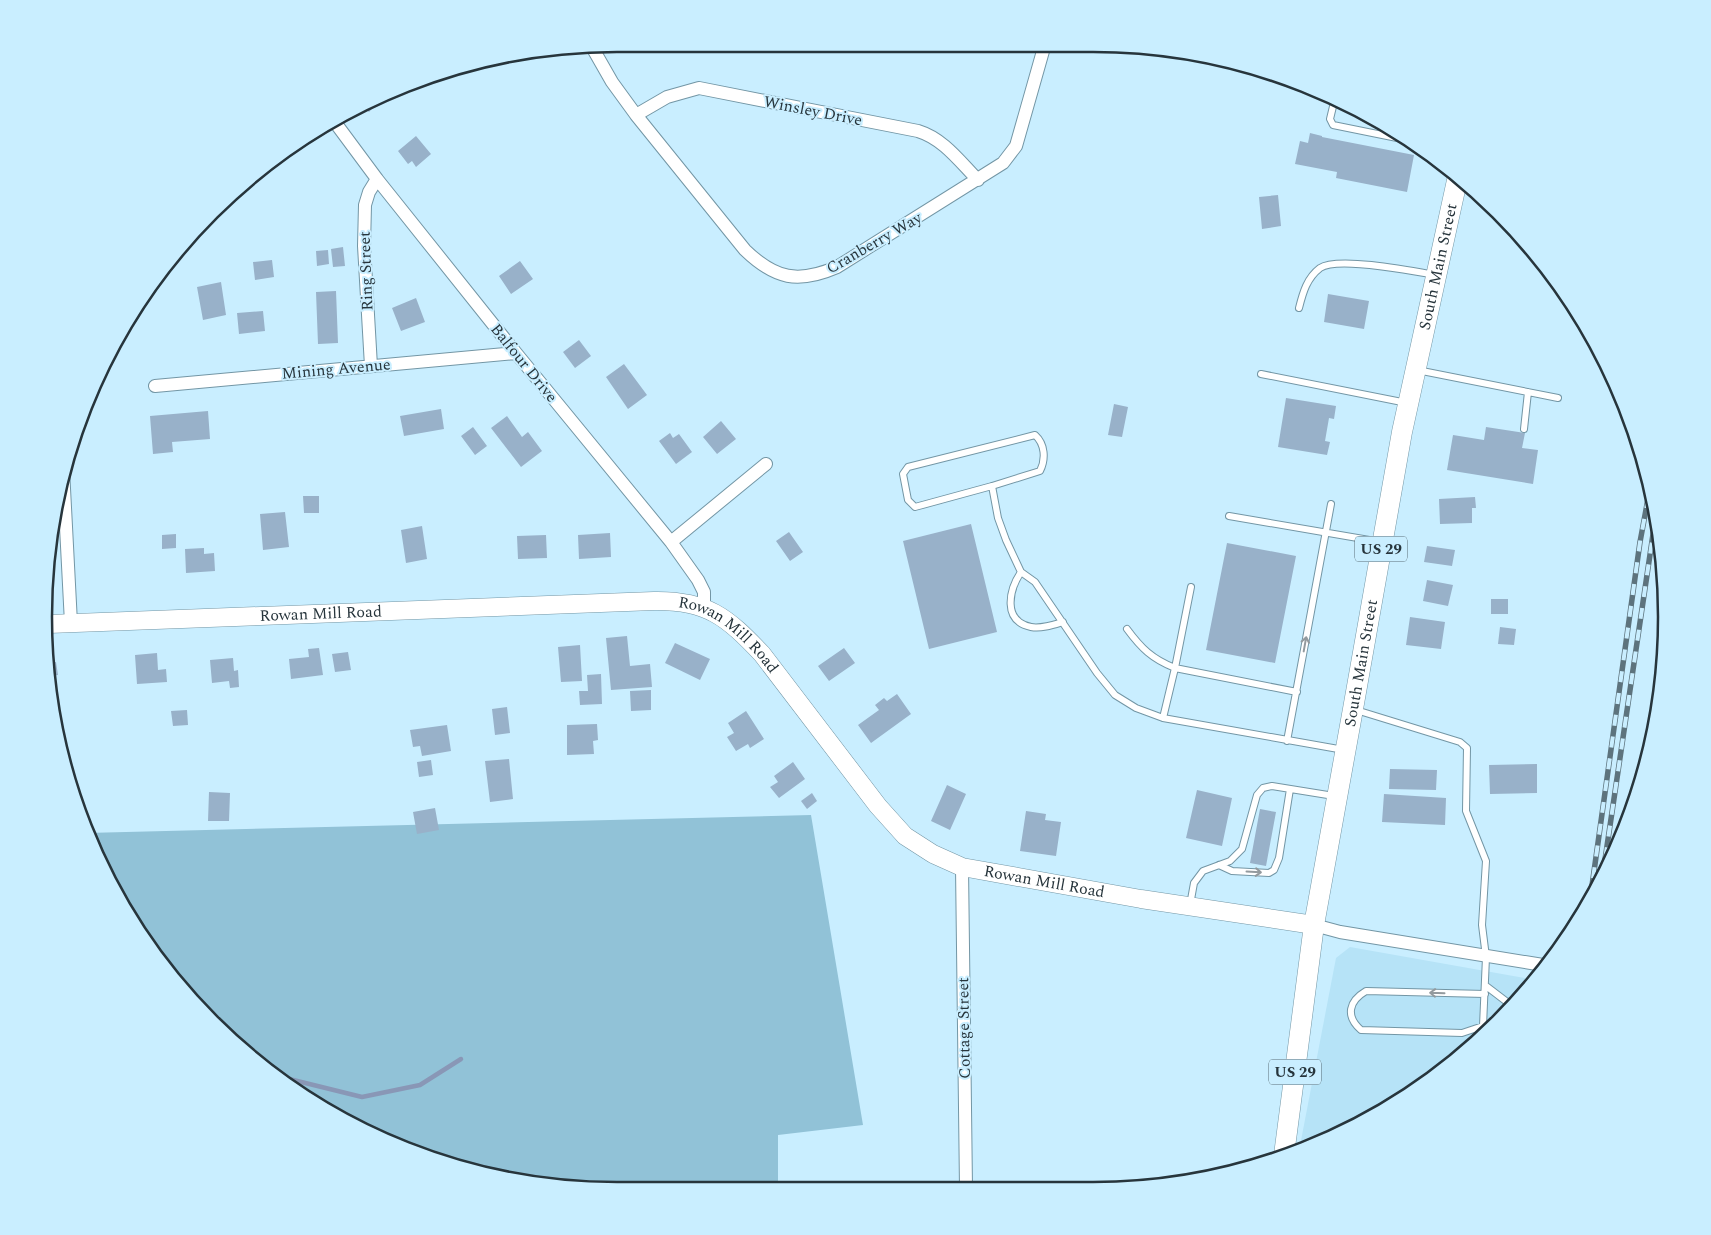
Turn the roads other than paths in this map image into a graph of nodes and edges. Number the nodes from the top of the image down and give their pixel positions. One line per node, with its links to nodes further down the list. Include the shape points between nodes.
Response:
1 (1043, 52): 8 (street, Cranberry Way, via 1016,146 1004,163)
2 (596, 53): 4 (street, Cranberry Way)
3 (1333, 106): 6 (lane, via 1330,119 1333,125)
4 (636, 115): 8 (street, Winsley Drive, via 667,97 698,88 929,135 939,140); 8 (street, Cranberry Way, via 745,250 766,269 792,277 820,274 837,267)
5 (338, 126): 7 (street, Balfour Drive)
6 (1389, 136)
7 (377, 179): 12 (street, Balfour Drive); 13 (street, Ring Street, via 365,205)
8 (978, 180)
9 (1456, 185): 10 (main road, South Main Street / US 29)
10 (1436, 275): 11 (lane, via 1376,266 1340,264 1321,267 1304,287); 14 (main road, South Main Street / US 29)
11 (1300, 308)
12 (516, 353): 13 (street, Mining Avenue); 27 (street, Balfour Drive)
13 (370, 366): 16 (street, Mining Avenue)
14 (1416, 370): 17 (lane); 19 (main road, South Main Street / US 29)
15 (1261, 374): 19 (lane)
16 (155, 386)
17 (1528, 392): 18 (lane); 20 (lane)
18 (1558, 398)
19 (1408, 403): 28 (main road, South Main Street / US 29)
20 (1524, 429)
21 (766, 464): 27 (street)
22 (992, 486): 22 (lane, via 915,507 908,500 902,474 908,467 1035,435 1041,440 1045,462 1040,471); 29 (lane, via 998,518)
23 (65, 500): 34 (street)
24 (1330, 504): 26 (lane)
25 (1230, 516): 26 (lane)
26 (1325, 532): 28 (lane); 37 (lane, one-way to 26)
27 (671, 542): 31 (street, Balfour Drive, via 704,592)
28 (1382, 542): 38 (main road, South Main Street / US 29)
29 (1021, 572): 32 (lane, via 1035,582); 32 (lane, via 1010,600 1013,613 1021,623 1047,627)
30 (1191, 587): 36 (lane)
31 (704, 608): 34 (street, Rowan Mill Road, via 674,601 654,601); 45 (street, Rowan Mill Road, via 725,618 762,654 878,806 905,836)
32 (1063, 622): 39 (lane, via 1115,695 1136,708)
33 (52, 624): 34 (street, Rowan Mill Road)
34 (71, 624)
35 (1126, 628): 36 (lane, via 1146,652)
36 (1175, 668): 37 (lane); 39 (lane)
37 (1297, 692): 40 (lane)
38 (1353, 709): 41 (main road, South Main Street / US 29); 48 (lane, via 1460,742 1467,748 1466,811 1486,861 1482,925)
39 (1163, 718): 40 (lane)
40 (1287, 741): 41 (lane)
41 (1345, 750): 43 (main road, South Main Street / US 29)
42 (1290, 789): 43 (lane); 44 (lane, via 1263,788 1257,796 1242,849 1230,861); 44 (lane, one-way to 42, via 1232,871 1269,873 1274,870 1279,858)
43 (1337, 796): 47 (main road, South Main Street / US 29)
44 (1219, 865): 46 (lane, via 1203,871 1194,883)
45 (962, 868): 46 (street, Rowan Mill Road); 54 (street, Cottage Street)
46 (1190, 906): 47 (street, Rowan Mill Road)
47 (1314, 925): 48 (street); 53 (main road, South Main Street / US 29)
48 (1486, 956): 49 (street); 50 (lane)
49 (1539, 964)
50 (1486, 986): 51 (lane); 52 (lane)
51 (1485, 994): 51 (lane, one-way to 51, via 1366,991 1352,1003 1353,1023 1361,1030 1462,1033 1483,1026)
52 (1507, 1002)
53 (1285, 1149)
54 (966, 1182)

